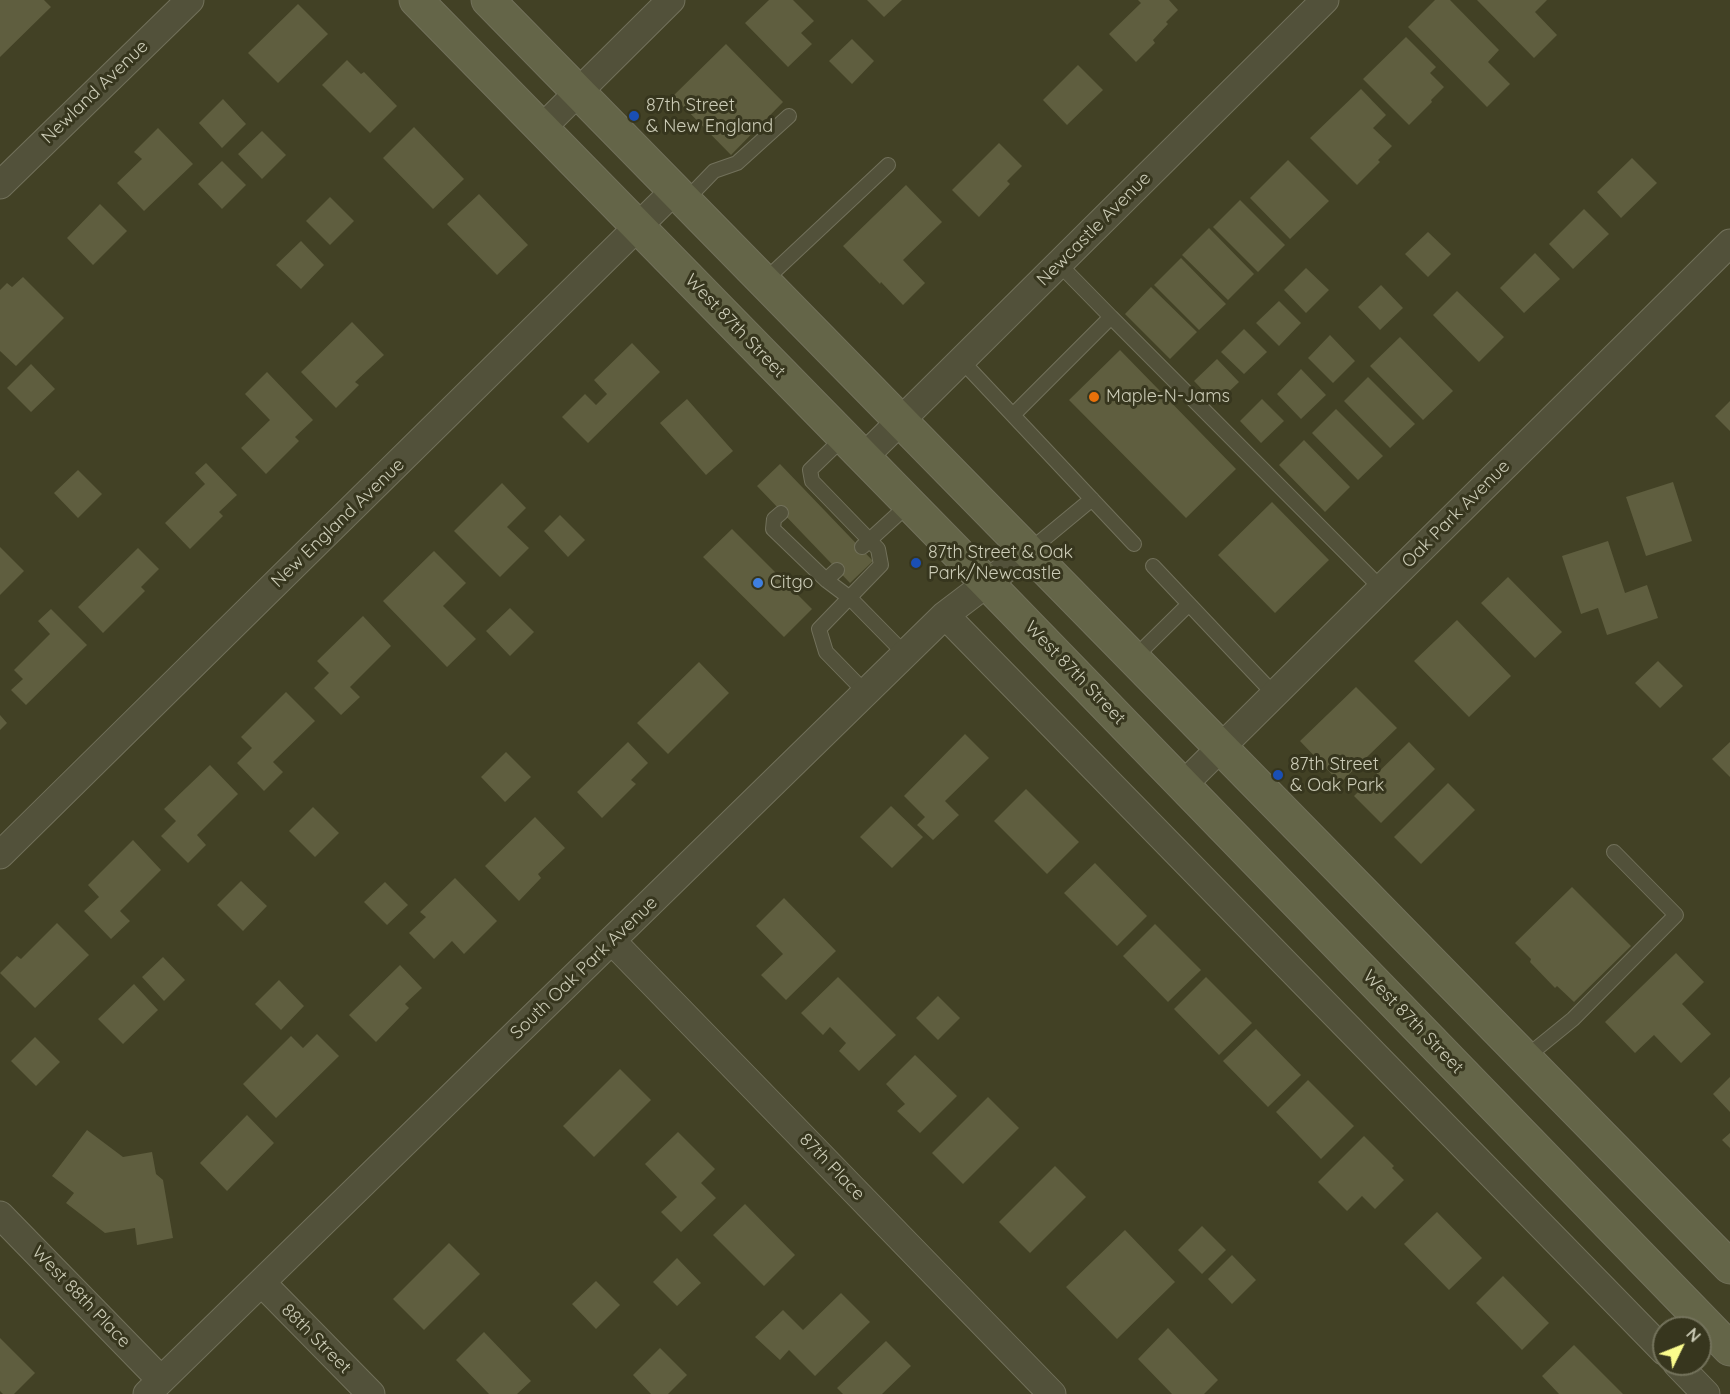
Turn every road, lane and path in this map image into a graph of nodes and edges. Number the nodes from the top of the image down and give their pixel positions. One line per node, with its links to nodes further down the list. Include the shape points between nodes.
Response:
1 (190, 0): 10 (street, Newland Avenue)
2 (417, 0): 8 (main road, West 87th Street)
3 (488, 0): 6 (main road)
4 (671, 0): 6 (street)
5 (1325, 0): 14 (street, Newcastle Avenue)
6 (578, 92): 8 (street); 11 (main road)
7 (789, 116): 11 (lane, via 737,163 714,171)
8 (542, 128): 12 (main road, West 87th Street)
9 (888, 165): 15 (lane)
10 (0, 185)
11 (679, 196): 12 (street, New England Avenue); 15 (main road)
12 (638, 227): 20 (main road, West 87th Street); 42 (street, New England Avenue)
13 (1730, 243): 31 (street, Oak Park Avenue)
14 (1059, 264): 16 (lane); 17 (street, Newcastle Avenue)
15 (763, 282): 19 (main road)
16 (1111, 317): 18 (lane); 31 (lane)
17 (961, 360): 18 (lane); 19 (street, Newcastle Avenue)
18 (1013, 415): 21 (lane)
19 (900, 421): 20 (street, Newcastle Avenue); 26 (main road)
20 (854, 447): 22 (main road, West 87th Street); 24 (lane, via 810,470 808,485)
21 (1092, 499): 25 (lane); 26 (lane)
22 (909, 504): 24 (lane); 30 (main road, West 87th Street)
23 (781, 513): 29 (lane, via 774,519 773,529)
24 (865, 544): 32 (lane, via 878,549 881,565)
25 (1134, 544)
26 (1028, 552): 30 (street, South Oak Park Avenue); 36 (main road)
27 (1153, 566): 33 (lane)
28 (837, 570): 29 (lane)
29 (826, 580): 32 (lane)
30 (987, 583): 34 (street, South Oak Park Avenue); 40 (main road, West 87th Street)
31 (1381, 588): 38 (street, Oak Park Avenue)
32 (850, 598): 35 (lane); 37 (lane, via 819,629 826,652)
33 (1189, 604): 36 (lane); 38 (lane)
34 (945, 615): 35 (street, South Oak Park Avenue); 48 (street)
35 (905, 654): 37 (street, South Oak Park Avenue)
36 (1133, 659): 39 (main road)
37 (866, 693): 43 (street, South Oak Park Avenue)
38 (1274, 694): 39 (street, Oak Park Avenue)
39 (1221, 747): 40 (street, Oak Park Avenue); 44 (main road)
40 (1182, 784): 49 (main road, West 87th Street)
41 (1614, 852): 44 (lane, via 1676,915 1573,1019)
42 (0, 855)
43 (612, 941): 47 (street, South Oak Park Avenue); 53 (street, 87th Place)
44 (1525, 1058): 46 (main road)
45 (0, 1215): 51 (street, West 88th Place)
46 (1730, 1267)
47 (261, 1283): 51 (street, South Oak Park Avenue); 52 (street, 88th Street)
48 (1652, 1339)
49 (1730, 1349)
50 (1689, 1376): 54 (street)
51 (154, 1387)
52 (370, 1394)
53 (1052, 1394)
54 (1706, 1394)

